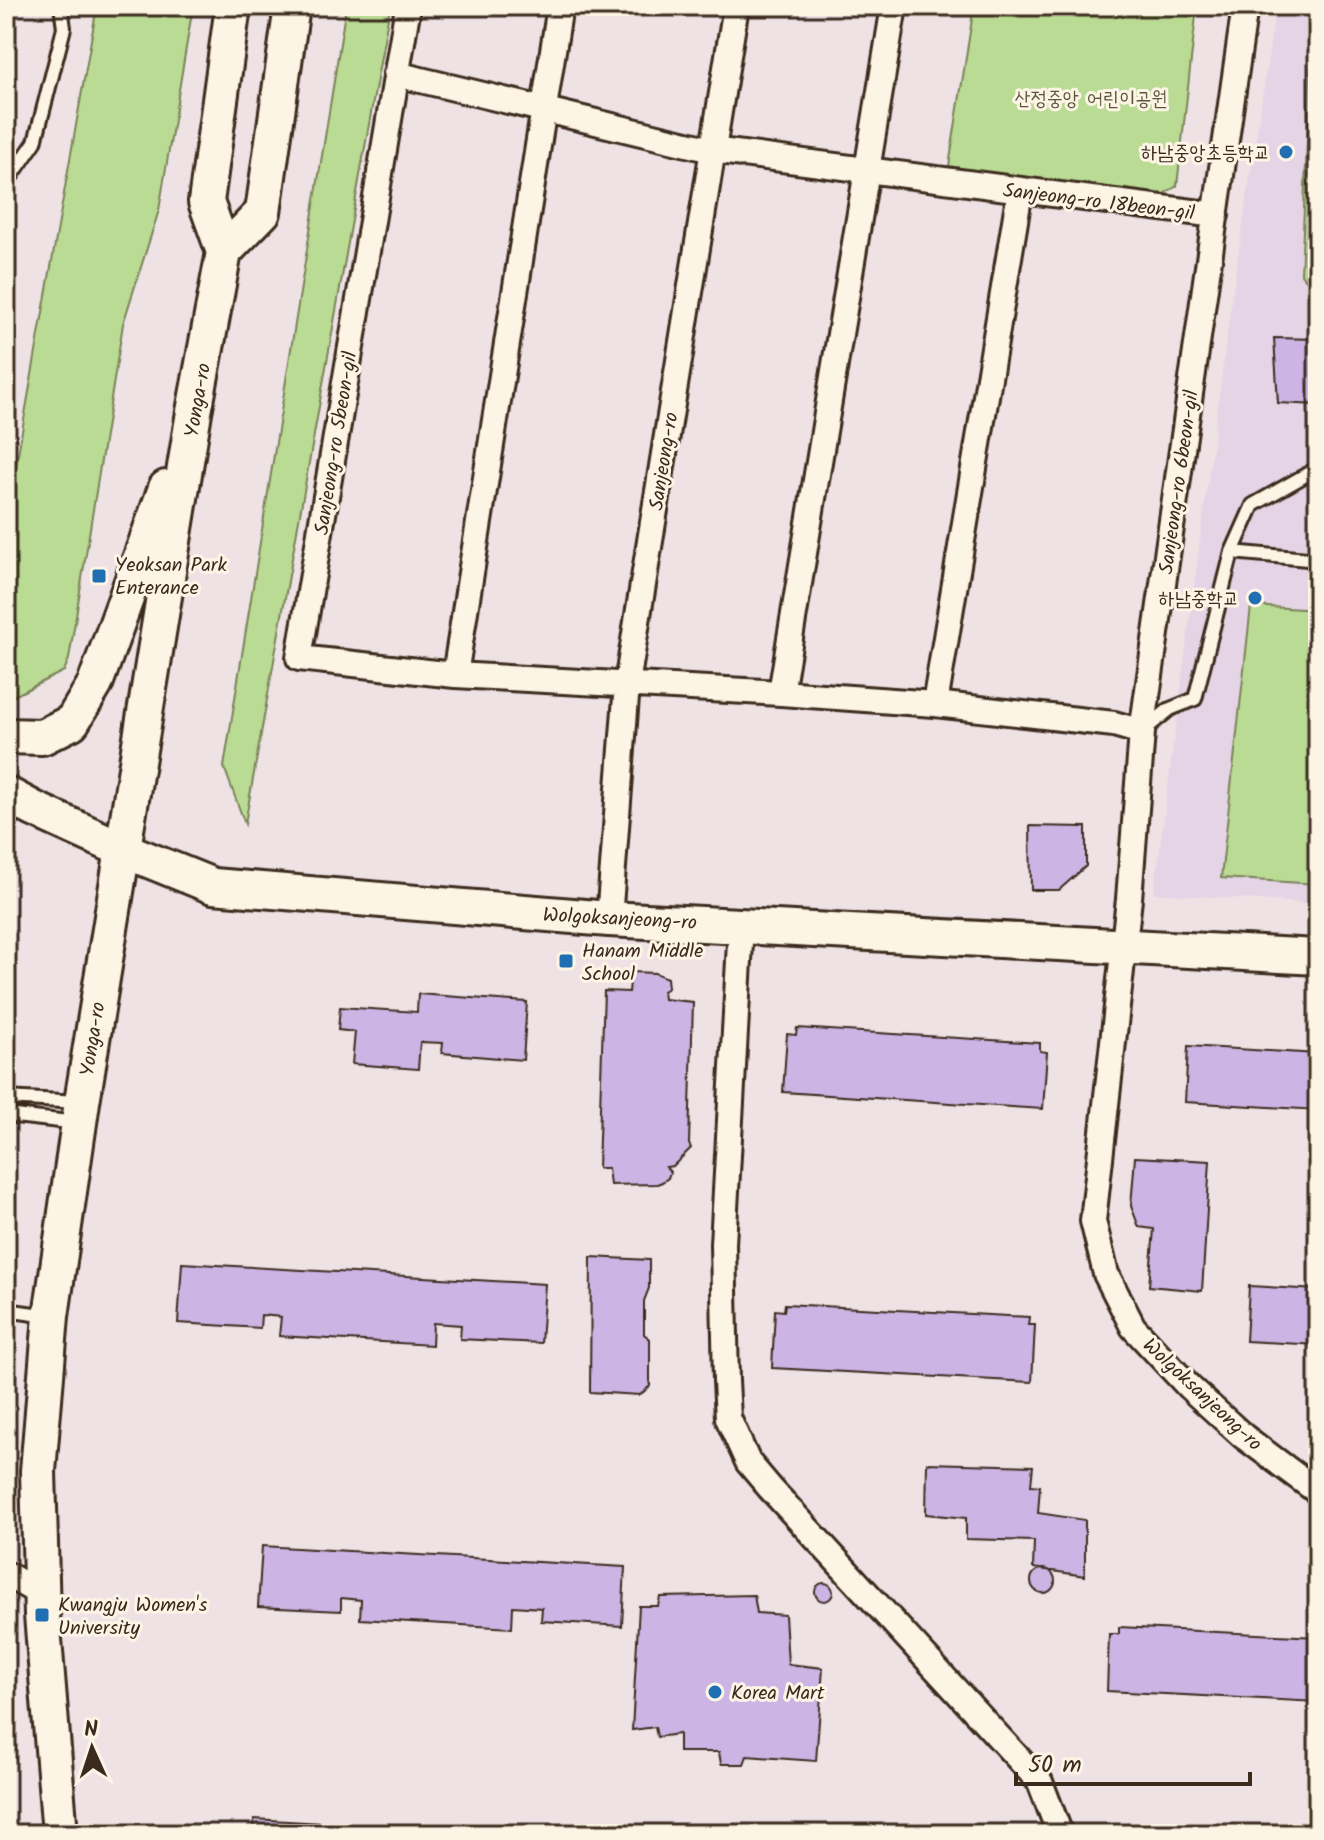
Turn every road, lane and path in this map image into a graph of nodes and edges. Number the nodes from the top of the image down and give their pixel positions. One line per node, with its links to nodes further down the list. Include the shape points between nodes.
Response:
1 (61, 6): 13 (lane, via 64,28 35,142)
2 (233, 6): 16 (main road, via 206,202)
3 (292, 6): 16 (main road, via 263,212)
4 (408, 6): 9 (street)
5 (560, 6): 10 (street)
6 (736, 6): 11 (street, Sanjeong-ro)
7 (894, 6): 12 (street)
8 (1245, 6): 15 (street, Sanjeong-ro 18beon-gil)
9 (396, 74): 10 (street, Sanjeong-ro 18beon-gil); 21 (street, Sanjeong-ro 5beon-gil, via 299,658)
10 (542, 110): 11 (street, Sanjeong-ro 18beon-gil); 21 (street)
11 (712, 150): 12 (street, Sanjeong-ro 18beon-gil); 22 (street, Sanjeong-ro)
12 (868, 172): 14 (street, Sanjeong-ro 18beon-gil); 23 (street)
13 (6, 184)
14 (1020, 191): 15 (street, Sanjeong-ro 18beon-gil); 24 (street)
15 (1216, 215): 25 (street, Sanjeong-ro 6beon-gil)
16 (224, 252): 17 (main road, Yonga-ro)
17 (194, 412): 26 (main road, via 95,684 72,722 42,737); 28 (main road, Yonga-ro)
18 (1318, 468): 19 (lane, via 1253,505)
19 (1232, 552): 20 (lane); 25 (lane, via 1195,699 1170,709)
20 (1318, 560)
21 (455, 675): 22 (street, Sanjeong-ro 5beon-gil)
22 (627, 684): 23 (street); 29 (street, Sanjeong-ro)
23 (781, 693): 24 (street)
24 (935, 704): 25 (street, via 1114,724)
25 (1142, 732): 31 (street, Sanjeong-ro 6beon-gil)
26 (6, 736)
27 (6, 794): 28 (main road, Wolgoksanjeong-ro)
28 (124, 850): 29 (main road, Wolgoksanjeong-ro, via 213,886); 34 (main road, Yonga-ro)
29 (609, 919): 30 (main road, Wolgoksanjeong-ro)
30 (741, 925): 31 (main road, Wolgoksanjeong-ro); 42 (street, via 723,1234 728,1418 748,1462 770,1488 1040,1782)
31 (1124, 946): 32 (main road, Wolgoksanjeong-ro); 38 (street, Wolgoksanjeong-ro, via 1093,1221 1106,1274 1133,1327 1189,1387)
32 (1318, 957)
33 (6, 1098): 34 (lane)
34 (81, 1113): 35 (lane); 37 (main road, Yonga-ro)
35 (6, 1115)
36 (6, 1310): 37 (lane)
37 (51, 1316): 40 (main road, Yonga-ro, via 38,1471)
38 (1318, 1492)
39 (6, 1574): 40 (street)
40 (41, 1594): 41 (main road, Yonga-ro)
41 (60, 1834)
42 (1060, 1834)

